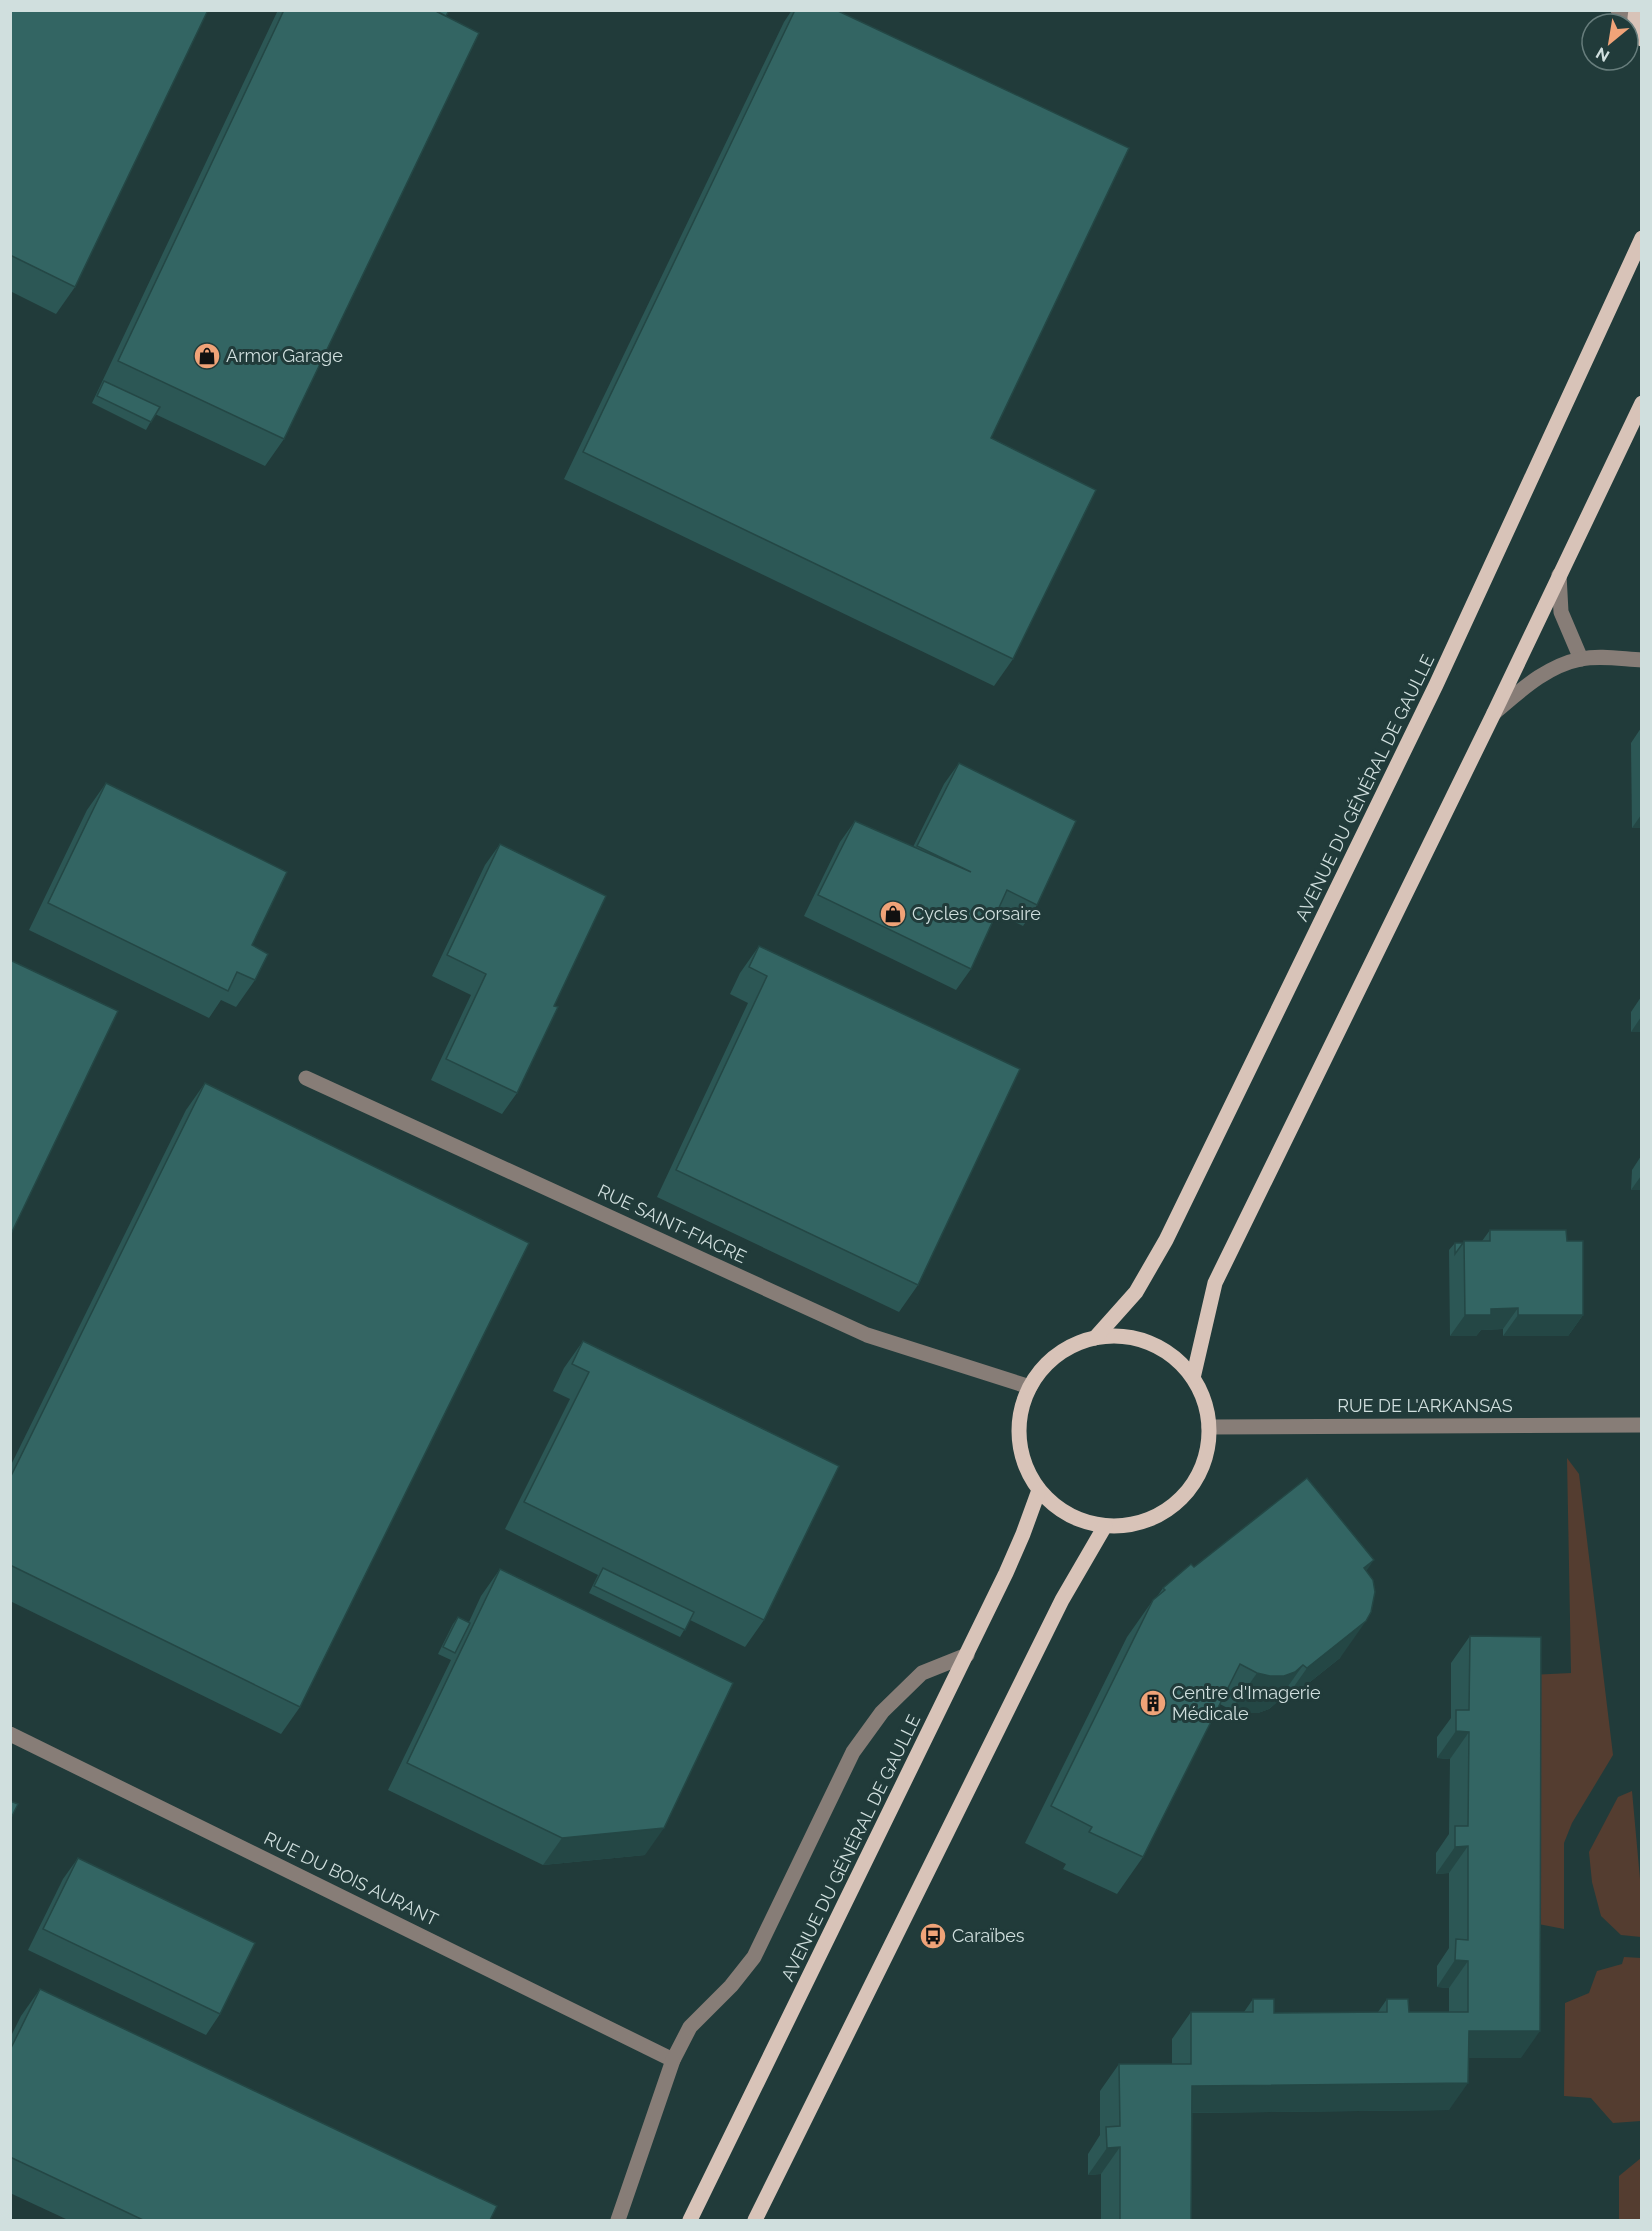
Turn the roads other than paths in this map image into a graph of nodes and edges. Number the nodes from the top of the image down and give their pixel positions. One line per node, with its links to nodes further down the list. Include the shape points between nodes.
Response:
1 (1641, 238): 8 (main road, AVENUE DU GÉNÉRAL DE GAULLE, via 1436,686 1161,1251 1136,1292)
2 (1641, 403): 3 (main road)
3 (1559, 574): 4 (street, via 1561,612); 6 (main road)
4 (1581, 659): 5 (street); 6 (street, via 1553,669)
5 (1641, 660)
6 (1494, 712): 9 (main road, via 1215,1283)
7 (306, 1078): 10 (street, RUE SAINT-FIACRE, via 867,1335)
8 (1095, 1338): 9 (main road, via 1123,1337 1150,1344 1174,1358); 10 (main road, via 1057,1355)
9 (1193, 1378): 12 (main road, via 1204,1401)
10 (1030, 1387): 13 (main road, via 1019,1429 1027,1471)
11 (1641, 1425): 12 (street, RUE DE L'ARKANSAS)
12 (1209, 1427): 14 (main road, via 1200,1471 1180,1500 1158,1516 1132,1525)
13 (1039, 1490): 14 (main road, via 1080,1520); 15 (main road, AVENUE DU GÉNÉRAL DE GAULLE, via 1023,1534)
14 (1105, 1526): 20 (main road, via 1062,1600)
15 (967, 1654): 17 (street, via 922,1673 882,1712 853,1752 754,1957 690,2027); 19 (main road, AVENUE DU GÉNÉRAL DE GAULLE)
16 (10, 1734): 17 (street, RUE DU BOIS AURANT)
17 (674, 2060): 18 (street)
18 (618, 2220)
19 (690, 2220)
20 (755, 2220)

